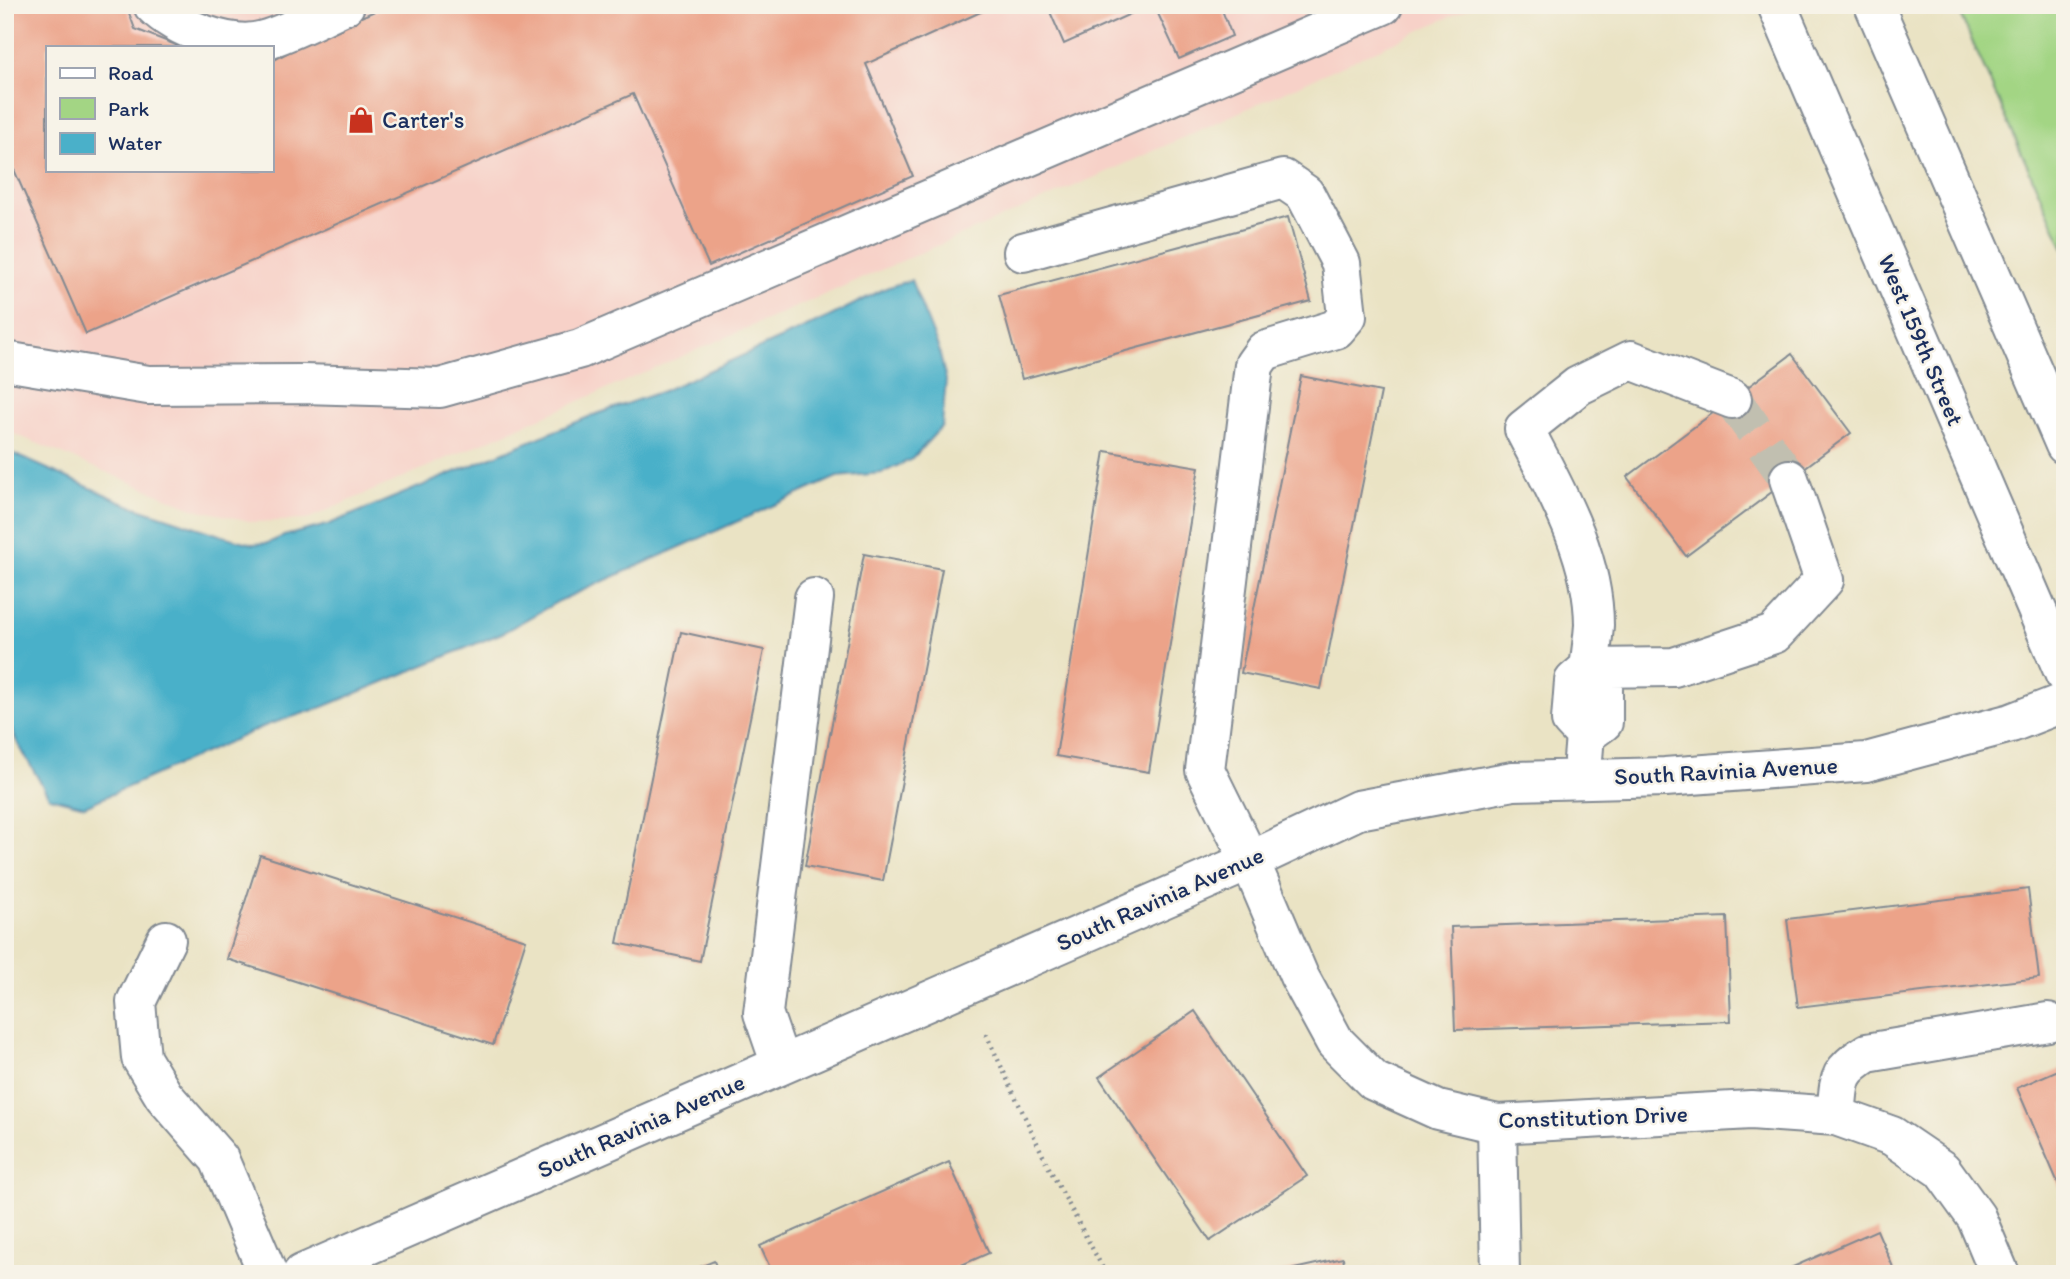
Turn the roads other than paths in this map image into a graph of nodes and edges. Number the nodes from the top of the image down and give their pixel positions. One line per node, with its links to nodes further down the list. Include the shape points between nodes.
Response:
1 (153, 5): 2 (street, via 206,36 247,43 263,41)
2 (345, 5)
3 (1383, 5): 7 (street, via 580,349 440,388 148,385)
4 (1777, 5): 13 (street, West 159th Street)
5 (1874, 5): 9 (street)
6 (1023, 252): 16 (street, Constitution Drive, via 1283,179 1305,194 1341,262 1347,316 1336,329 1264,351 1254,365 1205,770)
7 (5, 361)
8 (1731, 399): 12 (street, via 1632,360 1578,386 1524,429 1560,498 1588,573 1594,624)
9 (2065, 445)
10 (1789, 479): 12 (street, via 1824,580 1774,634 1674,667)
11 (814, 598): 19 (street, via 763,1013)
12 (1589, 668): 15 (street, via 1574,681 1572,707 1572,720 1585,736)
13 (2065, 675)
14 (2065, 702): 15 (street, South Ravinia Avenue, via 2011,723 1866,762)
15 (1581, 779): 16 (street, South Ravinia Avenue, via 1513,781 1358,810)
16 (1250, 860): 19 (street, South Ravinia Avenue); 21 (street, Constitution Drive, via 1298,976 1335,1042 1374,1081 1438,1110)
17 (166, 940): 22 (street, via 136,1002 141,1058 164,1096 219,1159)
18 (2048, 1022): 20 (street, via 1867,1054 1841,1076)
19 (781, 1065): 23 (street, South Ravinia Avenue)
20 (1836, 1116): 21 (street, Constitution Drive, via 1751,1110); 25 (street, Constitution Drive, via 1892,1136 1942,1170 1976,1217)
21 (1497, 1124): 24 (street)
22 (268, 1274)
23 (302, 1274)
24 (1500, 1274)
25 (2000, 1274)

